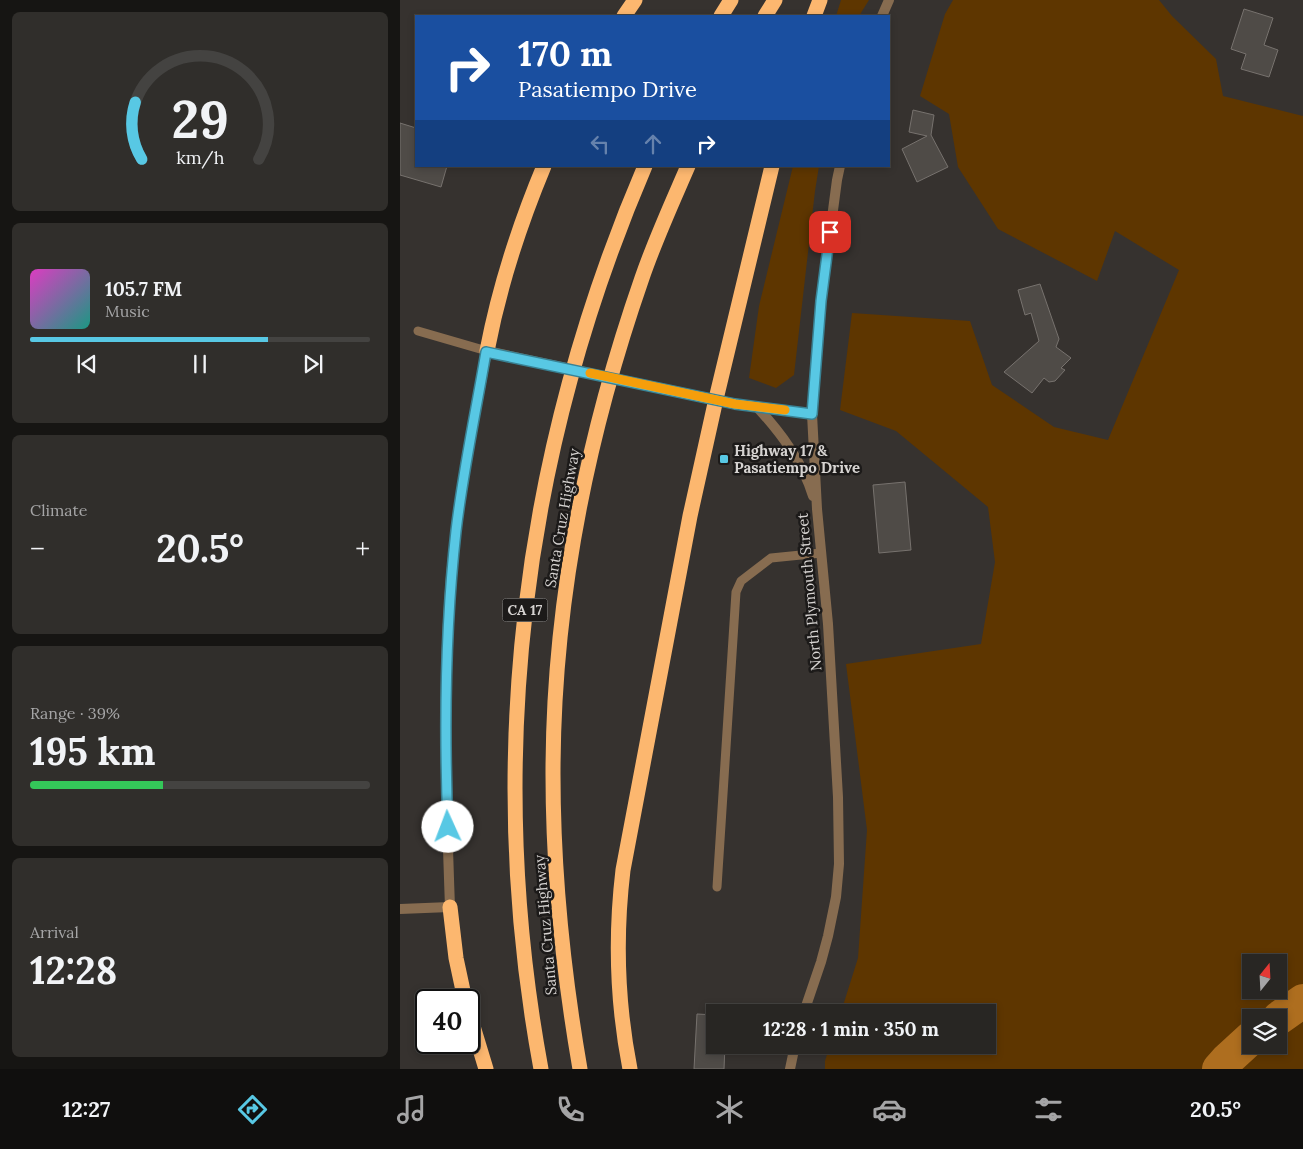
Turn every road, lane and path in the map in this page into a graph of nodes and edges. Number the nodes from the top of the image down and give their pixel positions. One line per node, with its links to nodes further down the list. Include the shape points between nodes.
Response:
1 (635, 0): 6 (highway)
2 (730, 0): 7 (highway)
3 (775, 0): 8 (highway)
4 (820, 0): 9 (highway)
5 (889, 0): 10 (street)
6 (625, 15)
7 (722, 15)
8 (766, 15)
9 (814, 15)
10 (882, 15)
11 (544, 167): 17 (highway, via 503,279)
12 (645, 167): 31 (highway, Santa Cruz Highway / CA 17, via 601,277 576,356 546,479 526,604 516,730 516,855 527,981)
13 (688, 167): 32 (highway, Santa Cruz Highway / CA 17, via 642,277 606,397 584,488 564,604 554,730 554,832 562,942)
14 (772, 167): 18 (highway)
15 (840, 167): 20 (street, North Plymouth Street, via 821,301)
16 (418, 331): 17 (lane)
17 (486, 352): 18 (street); 24 (street, via 456,528 448,619 446,723)
18 (716, 399): 19 (street); 33 (highway, via 623,870 618,957 621,1010)
19 (756, 406): 20 (street); 21 (street, via 794,453)
20 (812, 414): 21 (street, North Plymouth Street)
21 (817, 509): 22 (street, North Plymouth Street)
22 (821, 553): 23 (lane, via 771,558 741,581 736,592); 27 (street, North Plymouth Street, via 828,624 839,864 828,936)
23 (717, 887)
24 (450, 907): 25 (street); 26 (highway)
25 (400, 909)
26 (463, 989)
27 (807, 1004)
28 (480, 1049): 30 (highway)
29 (793, 1054): 34 (street)
30 (486, 1069)
31 (541, 1069)
32 (580, 1069)
33 (630, 1069)
34 (790, 1069)

